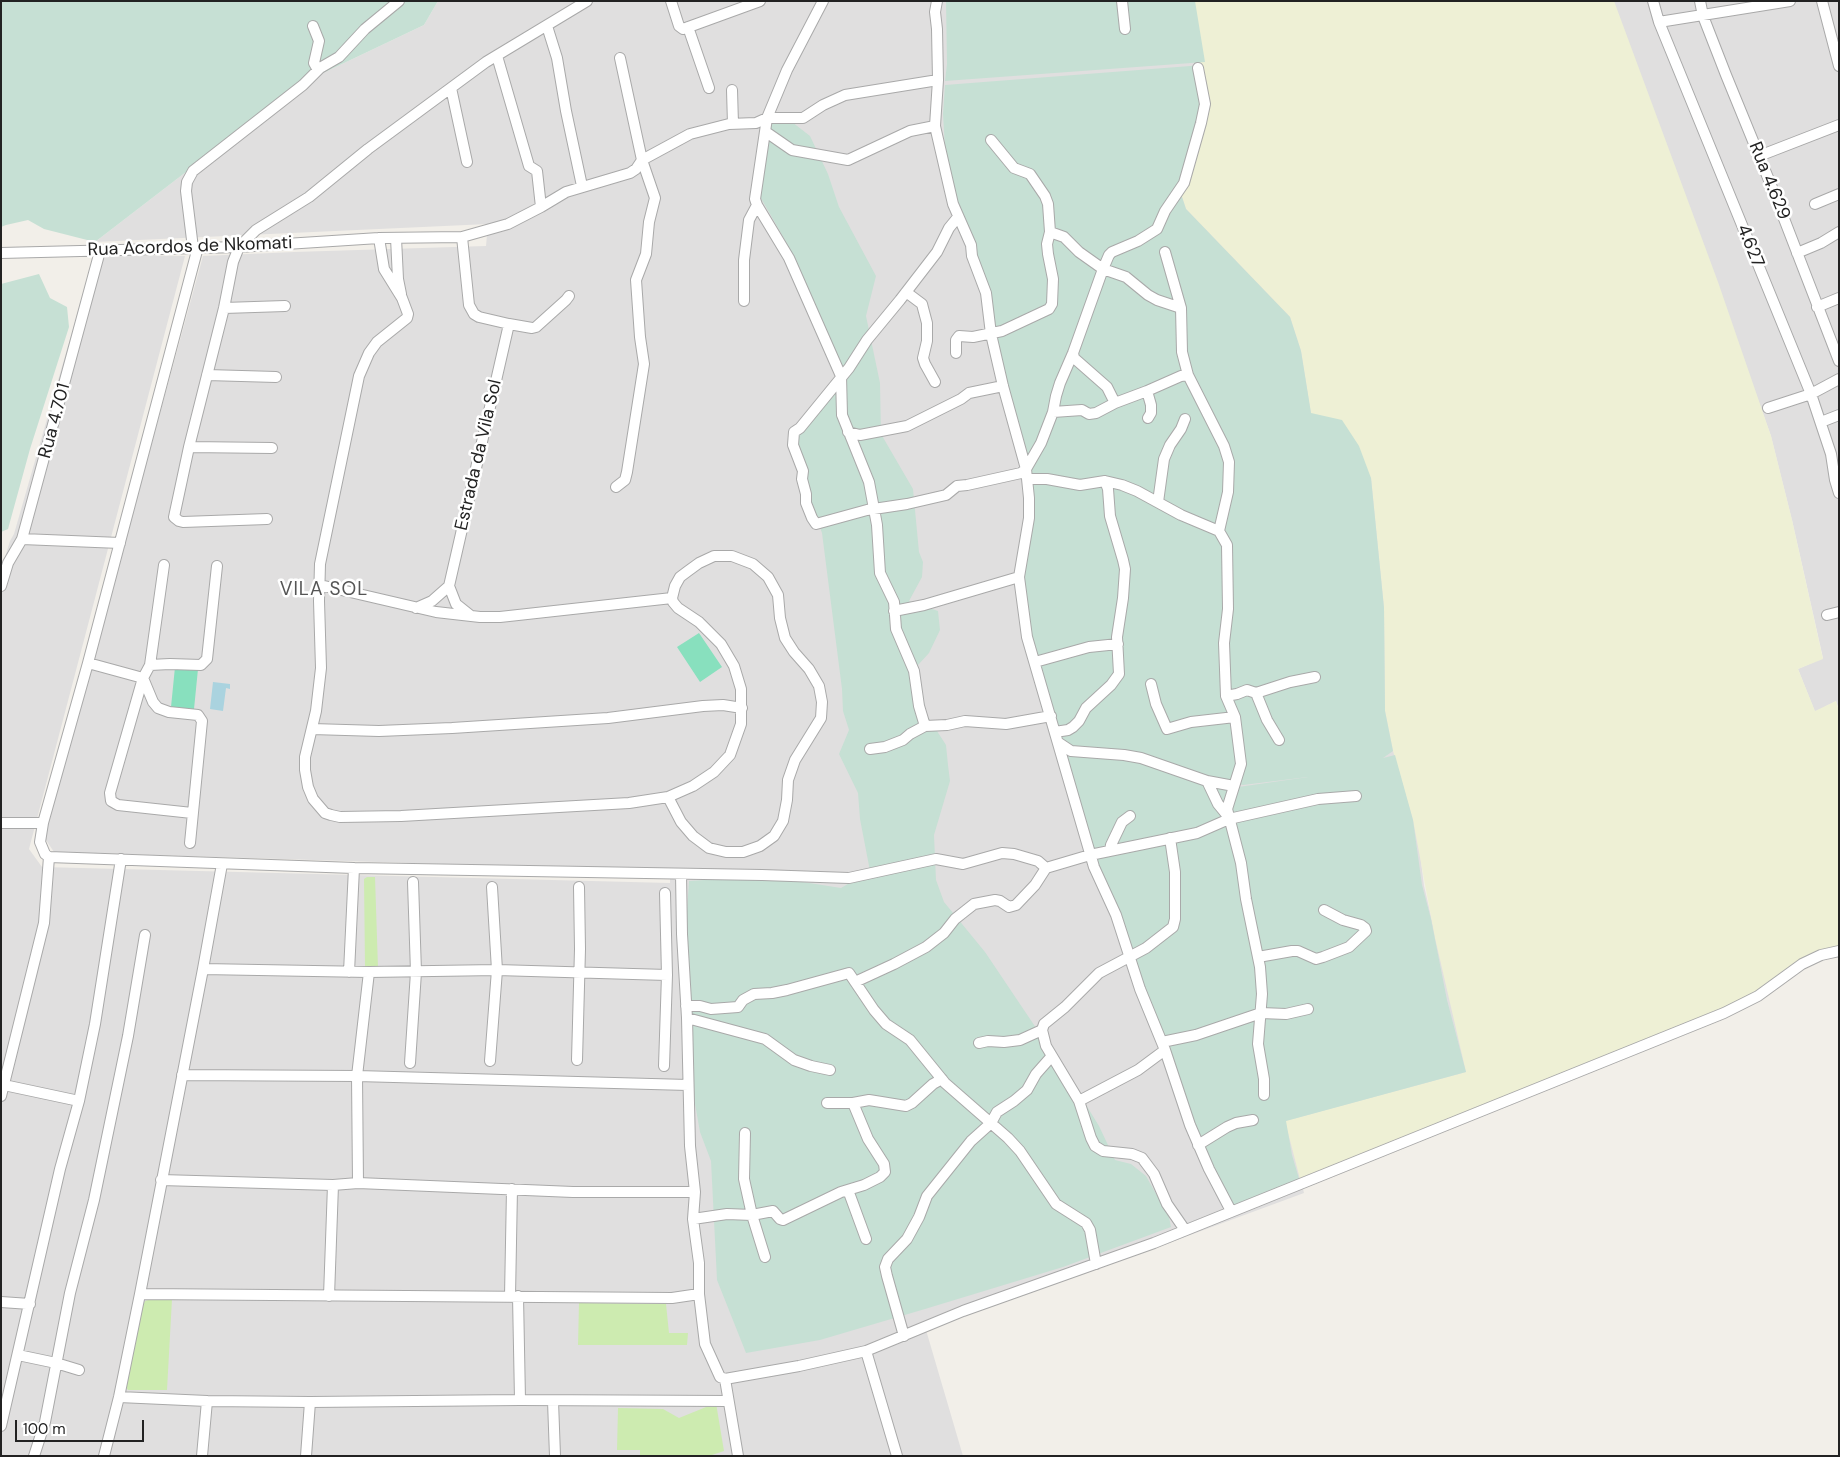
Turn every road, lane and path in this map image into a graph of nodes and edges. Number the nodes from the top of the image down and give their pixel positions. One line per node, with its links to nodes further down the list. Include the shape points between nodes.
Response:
1 (400, 1): 22 (street, via 365,29 339,57)
2 (587, 1): 15 (street)
3 (671, 1): 16 (street, via 679,26)
4 (760, 1): 16 (street)
5 (823, 1): 27 (street, via 787,70)
6 (937, 1): 23 (street)
7 (1122, 1): 17 (street)
8 (1653, 1): 13 (street, 4.627)
9 (1700, 1): 12 (street, Rua 4.629)
10 (1790, 1): 12 (street)
11 (1822, 1): 20 (street)
12 (1703, 16): 13 (street); 33 (street, Rua 4.629)
13 (1659, 22): 76 (street, 4.627)
14 (313, 26): 22 (street, via 319,41 314,63)
15 (547, 26): 18 (street); 36 (street, via 557,58)
16 (688, 28): 25 (street)
17 (1125, 29)
18 (497, 56): 24 (street); 40 (street, via 529,166 537,171)
19 (620, 58): 34 (street)
20 (1839, 66)
21 (1198, 68): 53 (street, via 1205,104 1184,183 1165,211 1158,230 1112,252)
22 (318, 70): 48 (street, via 193,171 186,191)
23 (938, 80): 27 (street, Rua Acordos de Nkomati, via 845,95 803,118); 30 (street)
24 (452, 88): 35 (street); 47 (street, via 309,197 256,230)
25 (709, 88)
26 (732, 90): 28 (street)
27 (767, 118): 28 (street, Rua Acordos de Nkomati, via 756,124); 31 (street)
28 (733, 124): 34 (street, Rua Acordos de Nkomati, via 690,134)
29 (1839, 125): 33 (street)
30 (935, 126): 31 (street, via 910,131 848,160 792,150); 41 (street)
31 (766, 132): 39 (street, via 755,193)
32 (991, 140): 42 (street, via 1014,168 1030,174 1040,187 1048,204)
33 (1759, 156): 51 (street, Rua 4.629)
34 (642, 160): 36 (street, Rua Acordos de Nkomati, via 630,173); 90 (street, via 654,198 646,254 636,280 644,364 627,472 625,480)
35 (467, 162)
36 (582, 186): 40 (street, Rua Acordos de Nkomati)
37 (1839, 194): 38 (street)
38 (1815, 204)
39 (757, 205): 58 (street, via 749,220 744,260); 70 (street, via 789,258)
40 (541, 208): 44 (street, Rua Acordos de Nkomati, via 501,227)
41 (958, 217): 54 (street, via 948,228 937,252); 64 (street, via 986,292)
42 (1050, 232): 53 (street, via 1064,237); 64 (street, via 1047,244 1053,280 1050,307 1006,330)
43 (1839, 232): 51 (street)
44 (462, 237): 46 (street, Rua Acordos de Nkomati); 63 (street, via 471,310 479,317)
45 (379, 238): 46 (street, Rua Acordos de Nkomati); 47 (street, Rua Acordos de Nkomati); 56 (street, via 384,269)
46 (396, 238): 56 (street)
47 (239, 247): 48 (street, Rua Acordos de Nkomati); 61 (street)
48 (196, 248): 49 (street, Rua Acordos de Nkomati); 97 (street)
49 (100, 251): 52 (street, Rua Acordos de Nkomati); 96 (street, Rua 4.701)
50 (1165, 252): 62 (street)
51 (1797, 252): 60 (street, Rua 4.629)
52 (1, 253)
53 (1103, 269): 62 (street, via 1126,277 1157,300); 66 (street)
54 (906, 292): 70 (street); 73 (street, via 922,304 927,323 923,358)
55 (569, 296): 63 (street, via 541,325 532,328)
56 (402, 298): 101 (street, via 408,310 406,318 377,342 359,376 320,564)
57 (1839, 298): 60 (street)
58 (744, 302)
59 (285, 306): 61 (street)
60 (1817, 307): 67 (street, Rua 4.629)
61 (224, 308): 68 (street)
62 (1181, 308): 69 (street, via 1182,352)
63 (509, 324): 103 (street, Estrada da Vila Sol)
64 (991, 334): 65 (street, via 959,336); 74 (street)
65 (956, 353)
66 (1073, 354): 77 (street, via 1107,387); 79 (street, via 1056,396)
67 (1839, 361)
68 (207, 375): 71 (street); 85 (street)
69 (1188, 375): 75 (street); 95 (street, via 1229,462 1228,492)
70 (841, 376): 84 (street, via 842,415); 93 (street, via 793,436 793,446 803,471 806,502 816,524)
71 (276, 377)
72 (1839, 379): 76 (street)
73 (935, 382)
74 (1003, 386): 84 (street, via 969,393 907,426 860,435); 88 (street)
75 (1147, 391): 77 (street); 81 (street, via 1151,406)
76 (1811, 394): 78 (street); 83 (street, 4.627)
77 (1115, 403): 79 (street, via 1096,413 1082,410)
78 (1768, 408)
79 (1054, 412): 88 (street)
80 (1839, 415): 83 (street)
81 (1148, 418)
82 (1185, 419): 92 (street, via 1164,459)
83 (1821, 422): 87 (street, 4.627)
84 (848, 432): 93 (street, via 869,482)
85 (189, 447): 86 (street); 94 (street, via 174,514 176,519 183,522)
86 (272, 448)
87 (1837, 471): 91 (street, 4.627, via 1835,480)
88 (1026, 474): 89 (street, via 1080,485); 93 (street, via 957,486 946,495); 100 (street, via 1029,518)
89 (1104, 481): 92 (street, via 1137,491); 110 (street, via 1125,569 1117,626)
90 (616, 487)
91 (1839, 493)
92 (1158, 502): 95 (street, via 1181,516)
93 (875, 510): 106 (street, via 880,573 894,602)
94 (267, 519)
95 (1219, 531): 118 (street, via 1227,545 1228,560 1224,643)
96 (22, 539): 97 (street); 102 (street, Rua 4.701, via 8,564)
97 (120, 543): 112 (street)
98 (164, 564): 113 (street)
99 (217, 566): 113 (street, via 206,662 201,666)
100 (1019, 577): 106 (street); 111 (street, via 1027,637)
101 (320, 585): 105 (street); 123 (street, via 321,668)
102 (1, 586)
103 (449, 586): 105 (street, via 432,601); 109 (street, via 456,604)
104 (672, 598): 109 (street, via 500,617); 119 (street, via 678,608 699,622 721,644 734,666 741,688); 131 (street, via 680,577 714,556 732,556 753,564 768,577 778,595 785,638 819,686 822,702 820,718 795,760 788,780 783,821 774,836 760,846 743,852 709,848 681,822)
105 (416, 608): 109 (street)
106 (894, 612): 122 (street, via 896,629 914,670)
107 (1839, 612): 108 (street)
108 (1827, 616)
109 (471, 617)
110 (1118, 644): 111 (street, via 1089,647); 124 (street, via 1119,674 1115,680 1086,708 1079,721 1068,730)
111 (1035, 662): 120 (street)
112 (88, 664): 115 (street); 135 (street)
113 (150, 665): 115 (street)
114 (1315, 677): 117 (street)
115 (143, 678): 132 (street, via 152,702 158,708 198,715 202,721); 132 (street, via 110,793 111,801 118,805)
116 (1151, 684): 121 (street, via 1167,729 1190,722)
117 (1256, 693): 118 (street, via 1247,690); 125 (street)
118 (1226, 696): 121 (street)
119 (742, 708): 123 (street, via 703,706 608,718 452,728); 131 (street, via 730,755 714,772)
120 (1051, 716): 122 (street, via 1006,724 965,721); 124 (street)
121 (1235, 717): 129 (street, via 1241,764)
122 (925, 726): 127 (street, via 903,740)
123 (312, 729): 131 (street, via 305,758 308,787 317,806 325,813 340,817 629,803)
124 (1055, 732): 126 (street)
125 (1279, 740)
126 (1058, 743): 128 (street, via 1071,751 1141,758); 140 (street)
127 (870, 749)
128 (1207, 781): 129 (street); 134 (street)
129 (1234, 786): 134 (street)
130 (1356, 796): 134 (street, via 1318,799)
131 (668, 797)
132 (192, 813): 138 (street)
133 (1130, 816): 139 (street, via 1122,822)
134 (1228, 817): 137 (street, via 1197,833); 155 (street, via 1241,863)
135 (43, 822): 136 (street); 141 (street, via 40,842)
136 (1, 823)
137 (1170, 838): 139 (street); 154 (street, via 1176,872 1175,922 1160,938)
138 (190, 843)
139 (1110, 850): 140 (street)
140 (1090, 855): 145 (street); 154 (street)
141 (49, 858): 142 (street); 180 (street, via 44,923)
142 (121, 859): 143 (street); 184 (street, via 95,1024)
143 (222, 864): 144 (street); 156 (street)
144 (354, 868): 146 (street); 158 (street)
145 (1046, 868): 146 (street, via 1038,861 1002,853 963,864 936,859 849,878); 163 (street, via 1016,905 1009,907 995,900 974,904 926,947)
146 (680, 874): 164 (street)
147 (413, 882): 160 (street)
148 (492, 886): 157 (street)
149 (578, 887): 161 (street)
150 (665, 893): 162 (street)
151 (1324, 910): 155 (street, via 1342,920 1361,925 1366,931 1349,947 1316,959 1298,951)
152 (145, 935): 214 (street, via 100,1171)
153 (1839, 951): 198 (street, via 1802,964 1758,996 1724,1013)
154 (1131, 957): 168 (street, via 1099,973 1044,1024); 170 (street)
155 (1258, 957): 166 (street)
156 (203, 969): 158 (street); 177 (street)
157 (496, 970): 160 (street); 161 (street); 173 (street)
158 (349, 972): 159 (street)
159 (369, 972): 160 (street); 178 (street)
160 (416, 972): 174 (street)
161 (579, 972): 162 (street); 172 (street)
162 (667, 975): 175 (street)
163 (855, 982): 164 (street, via 849,972 772,994 754,994 738,1007 711,1009); 179 (street, via 882,1020 910,1040)
164 (686, 1006): 167 (street)
165 (1308, 1008): 166 (street, via 1286,1014)
166 (1261, 1013): 170 (street); 182 (street, via 1258,1044)
167 (687, 1018): 176 (street, via 765,1039 794,1060); 181 (street)
168 (1042, 1030): 169 (street, via 1020,1040); 171 (street)
169 (978, 1043)
170 (1164, 1046): 185 (street, via 1138,1070); 191 (street)
171 (1051, 1057): 185 (street); 189 (street, via 1027,1090 997,1112)
172 (577, 1060)
173 (490, 1061)
174 (410, 1062)
175 (664, 1066)
176 (830, 1070)
177 (182, 1075): 178 (street); 192 (street)
178 (357, 1076): 181 (street); 193 (street)
179 (942, 1079): 187 (street, via 906,1106 868,1100); 189 (street)
180 (4, 1085): 183 (street); 184 (street)
181 (688, 1085): 197 (street)
182 (1264, 1095)
183 (1, 1096)
184 (79, 1101): 210 (street, via 60,1169)
185 (1079, 1102): 201 (street, via 1095,1146 1103,1151 1142,1158)
186 (827, 1103): 187 (street)
187 (853, 1103): 196 (street, via 885,1172 873,1181)
188 (1253, 1120): 191 (street, via 1227,1127)
189 (991, 1123): 204 (street, via 1020,1151 1056,1204 1086,1223); 211 (street, via 971,1141 927,1196 907,1239 888,1259 885,1267)
190 (745, 1134): 199 (street, via 744,1179)
191 (1198, 1145): 198 (street)
192 (162, 1180): 194 (street); 205 (street)
193 (358, 1183): 194 (street); 195 (street)
194 (333, 1185): 207 (street)
195 (512, 1189): 197 (street); 208 (street)
196 (848, 1190): 199 (street, via 783,1220 773,1211); 202 (street)
197 (694, 1192): 200 (street)
198 (1231, 1211): 201 (street)
199 (752, 1215): 200 (street, via 738,1213); 203 (street)
200 (693, 1219): 206 (street, via 699,1262)
201 (1185, 1230): 204 (street)
202 (866, 1239)
203 (765, 1257)
204 (1096, 1264): 211 (street, via 963,1311)
205 (140, 1294): 207 (street); 217 (street)
206 (698, 1294): 208 (street, via 672,1298); 216 (street, via 705,1344 720,1377)
207 (330, 1296): 208 (street)
208 (514, 1296): 218 (street)
209 (1, 1302): 210 (street)
210 (30, 1304): 213 (street)
211 (904, 1336): 212 (street)
212 (866, 1351): 216 (street); 230 (street)
213 (18, 1356): 214 (street); 223 (street)
214 (56, 1363): 215 (street); 224 (street, via 45,1422)
215 (79, 1370)
216 (725, 1379): 221 (street)
217 (119, 1398): 219 (street); 225 (street)
218 (520, 1400): 220 (street); 222 (street)
219 (207, 1401): 222 (street); 226 (street)
220 (553, 1401): 221 (street); 228 (street)
221 (728, 1401): 229 (street)
222 (310, 1402): 227 (street)
223 (1, 1426)
224 (34, 1456)
225 (104, 1456)
226 (202, 1456)
227 (306, 1456)
228 (555, 1456)
229 (738, 1456)
230 (897, 1456)

